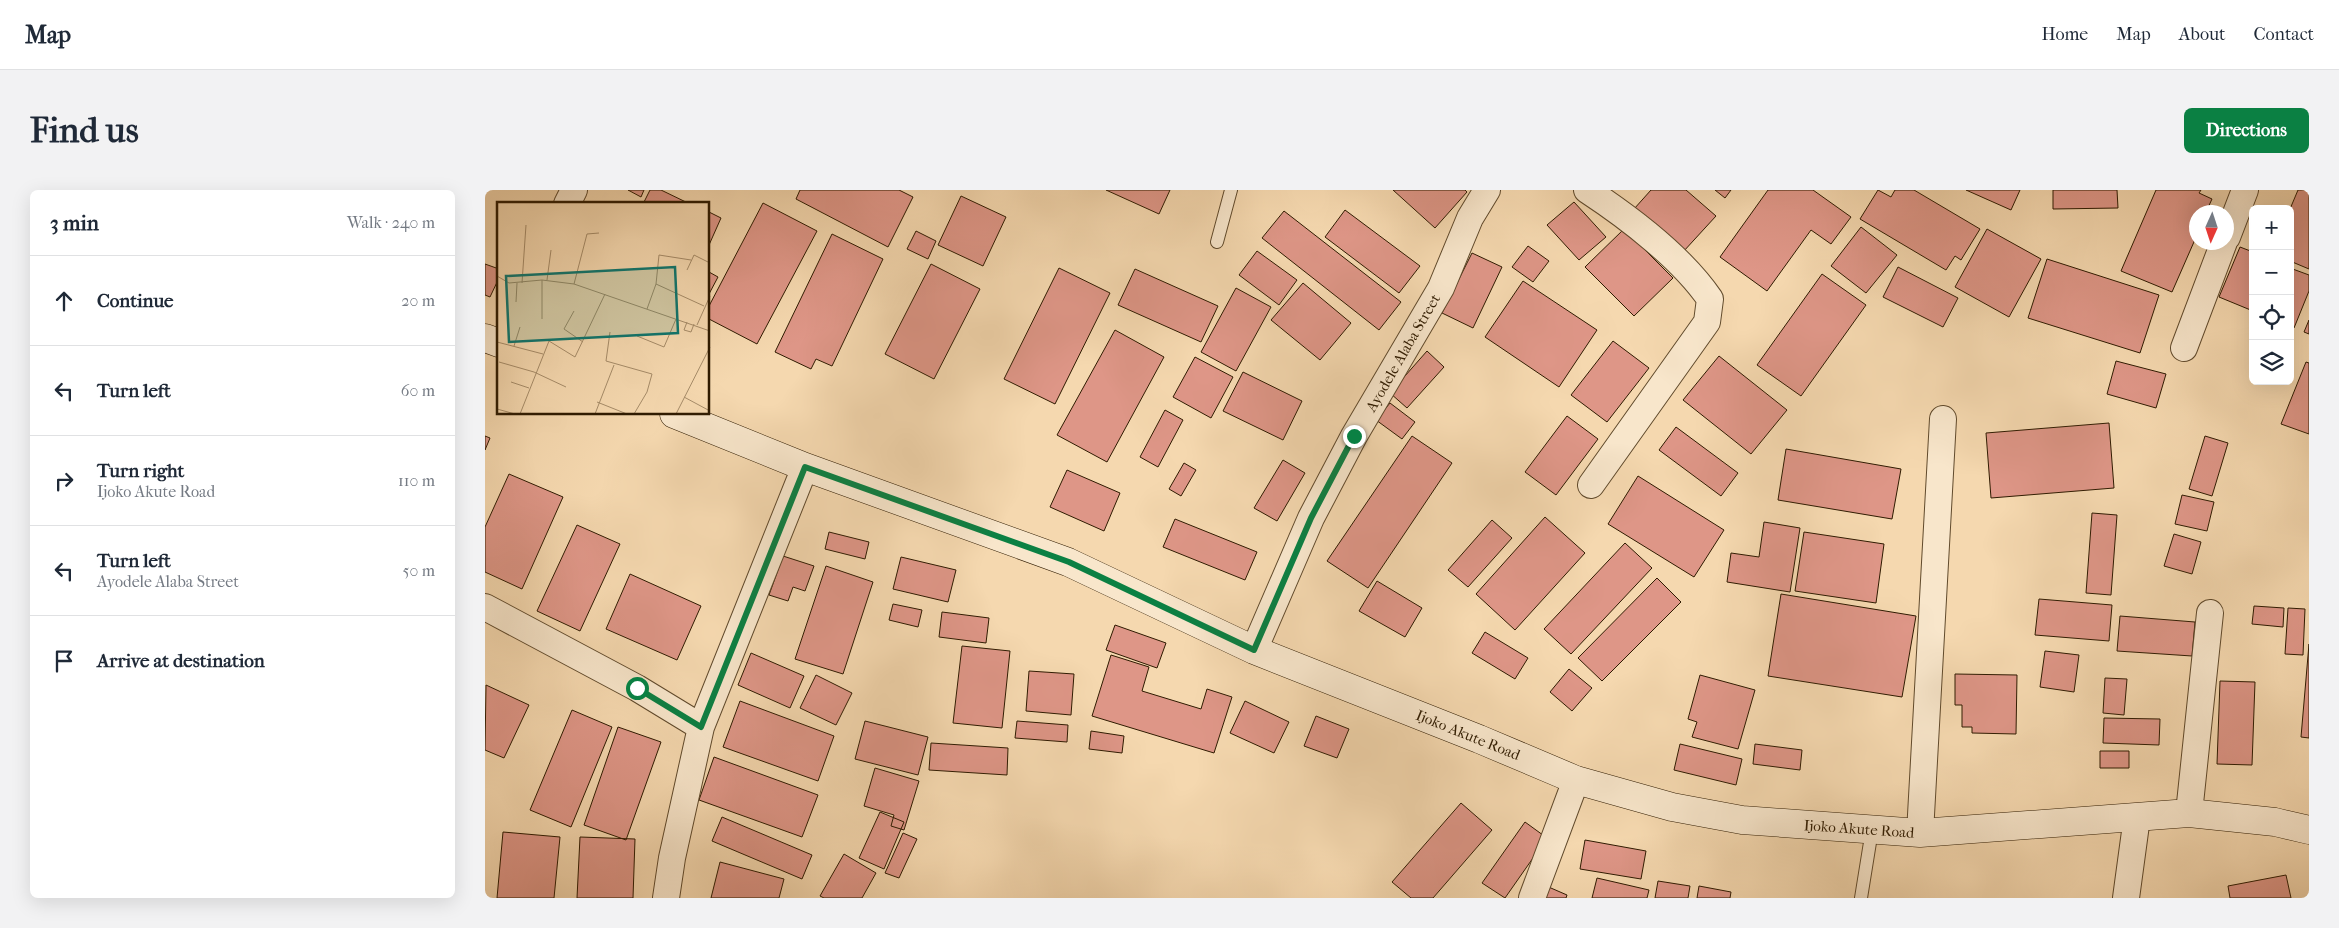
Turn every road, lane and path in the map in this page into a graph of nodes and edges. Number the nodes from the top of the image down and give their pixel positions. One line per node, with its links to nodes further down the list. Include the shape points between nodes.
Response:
1 (574, 190): 6 (street)
2 (1231, 190): 8 (lane)
3 (1487, 190): 19 (street, Ayodele Alaba Street, via 1470,218 1441,288 1354,436 1311,518)
4 (1587, 190): 16 (street, via 1614,208 1695,277 1710,299 1707,322)
5 (2245, 190): 7 (street)
6 (568, 202)
7 (2234, 219)
8 (1217, 242)
9 (2221, 250): 12 (street)
10 (485, 338): 11 (main road)
11 (497, 342)
12 (2184, 348)
13 (676, 415): 15 (main road, Ijoko Akute Road)
14 (1943, 419): 26 (street)
15 (805, 467): 19 (main road, Ijoko Akute Road, via 1069,562); 20 (street)
16 (1591, 485)
17 (485, 608): 20 (street, via 637,688)
18 (2210, 613): 22 (street)
19 (1254, 650): 21 (main road, Ijoko Akute Road, via 1479,738)
20 (701, 727): 27 (street)
21 (1576, 780): 24 (main road, Ijoko Akute Road, via 1673,807 1742,820); 28 (street)
22 (2189, 813): 23 (main road, Ijoko Akute Road); 25 (main road, Ijoko Akute Road, via 2275,822)
23 (2137, 817): 26 (main road, Ijoko Akute Road); 30 (street)
24 (1873, 830): 26 (main road, Ijoko Akute Road); 29 (lane)
25 (2309, 830)
26 (1920, 833)
27 (666, 898)
28 (1532, 898)
29 (1861, 898)
30 (2126, 898)

